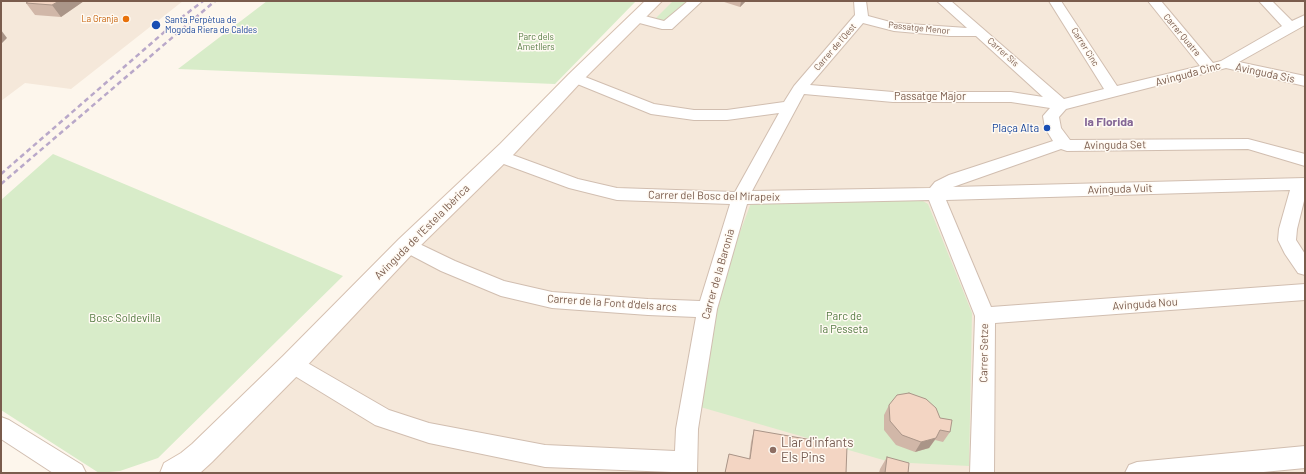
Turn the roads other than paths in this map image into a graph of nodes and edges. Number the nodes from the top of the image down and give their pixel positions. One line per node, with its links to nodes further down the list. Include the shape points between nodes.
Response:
1 (654, 1): 8 (main road, Avinguda de l'Estela Ibèrica)
2 (696, 1): 8 (street, via 667,26)
3 (860, 1): 9 (street, Carrer de l'Oest)
4 (943, 1): 12 (street, Carrer Sis)
5 (1055, 1): 18 (street, Carrer Cinc)
6 (1154, 1): 14 (street, Carrer Quatre)
7 (1265, 1): 11 (street)
8 (636, 18): 15 (main road, Avinguda de l'Estela Ibèrica)
9 (860, 18): 12 (street, Passatge Menor, via 901,28); 17 (street, Carrer de l'Oest)
10 (1305, 19): 11 (street, Avinguda Cinc)
11 (1291, 28): 13 (street, Avinguda Cinc)
12 (980, 32): 19 (street, Carrer Sis)
13 (1226, 64): 14 (street, Avinguda Cinc); 16 (street, Avinguda Sis)
14 (1210, 69): 18 (street, Avinguda Cinc)
15 (575, 78): 20 (street, via 651,108 694,115 726,115); 22 (main road, Avinguda de l'Estela Ibèrica)
16 (1305, 81)
17 (799, 89): 19 (street, Passatge Major, via 893,96 1011,97); 20 (street, Carrer de la Baronia)
18 (1114, 93): 19 (street, Avinguda Cinc)
19 (1061, 105): 21 (street, via 1051,116 1053,128)
20 (790, 106): 26 (street, Carrer de la Baronia)
21 (1063, 143): 23 (street, Avinguda Set, via 1067,146 1248,144); 25 (street, Avinguda Set, via 955,179 941,186)
22 (499, 156): 26 (street, Carrer del Bosc del Mirapeix, via 575,184 617,194); 27 (main road, Avinguda de l'Estela Ibèrica)
23 (1305, 160)
24 (1302, 184): 25 (street, Avinguda Vuit); 28 (street, via 1287,240)
25 (935, 194): 26 (street, Carrer del Bosc del Mirapeix); 31 (street, Carrer Setze)
26 (740, 198): 30 (street, Carrer de la Baronia)
27 (408, 245): 30 (street, Carrer de la Font d'dels arcs, via 448,266 501,288 552,300 648,308); 32 (main road, Avinguda de l'Estela Ibèrica)
28 (1305, 268)
29 (1305, 292): 31 (street, Avinguda Nou)
30 (707, 309): 35 (street, Carrer de la Baronia, via 687,429)
31 (985, 316): 38 (street, Carrer Setze)
32 (292, 364): 35 (street, via 384,418 429,433 545,456); 36 (main road, Avinguda de l'Estela Ibèrica)
33 (1, 427): 37 (street)
34 (1305, 456): 39 (street)
35 (685, 468)
36 (184, 470)
37 (74, 473)
38 (982, 473)
39 (1137, 473)

